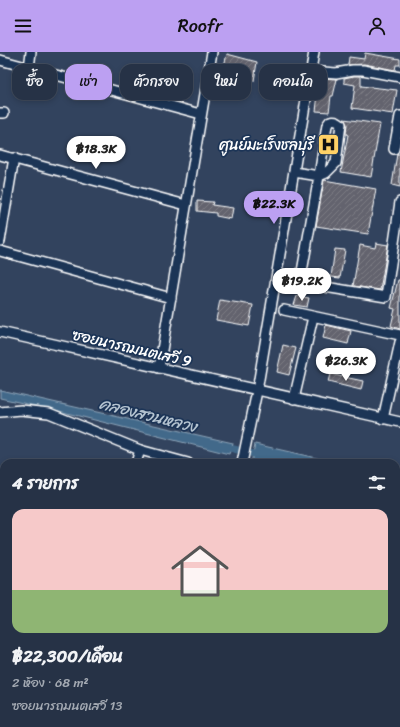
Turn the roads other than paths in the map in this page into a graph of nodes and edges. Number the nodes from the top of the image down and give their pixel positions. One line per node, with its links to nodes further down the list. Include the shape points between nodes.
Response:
1 (31, 52): 6 (street)
2 (212, 52): 12 (street)
3 (314, 52): 7 (street)
4 (0, 60): 5 (street)
5 (14, 64)
6 (29, 64)
7 (312, 64)
8 (327, 72): 10 (street, via 362,70)
9 (57, 76): 12 (street)
10 (400, 77)
11 (306, 100): 17 (street)
12 (201, 114): 20 (street)
13 (400, 116): 14 (street)
14 (394, 149)
15 (0, 155): 16 (street)
16 (14, 158): 20 (street); 21 (street)
17 (294, 172): 18 (street); 24 (street)
18 (319, 176): 18 (street, via 328,125 330,121 338,122 342,126 336,163); 25 (street)
19 (400, 202): 25 (street, via 386,297)
20 (186, 205): 26 (street)
21 (3, 209): 22 (street)
22 (0, 241)
23 (0, 252): 26 (street)
24 (276, 279): 25 (street); 33 (street)
25 (300, 283)
26 (171, 298): 32 (street)
27 (284, 310): 28 (street)
28 (313, 317): 30 (street); 34 (street)
29 (0, 332): 32 (street, ซอยนารถมนตเสวี 9)
30 (400, 335)
31 (400, 342): 36 (street)
32 (159, 368): 33 (street, ซอยนารถมนตเสวี 9)
33 (258, 391): 34 (street, ซอยนารถมนตเสวี 9); 41 (street)
34 (294, 399): 36 (street, ซอยนารถมนตเสวี 9)
35 (0, 412): 38 (street, via 21,410 49,413)
36 (383, 419): 37 (street, ซอยนารถมนตเสวี 9)
37 (400, 422)
38 (140, 450): 39 (street); 40 (street)
39 (137, 459)
40 (173, 459)
41 (243, 459)

